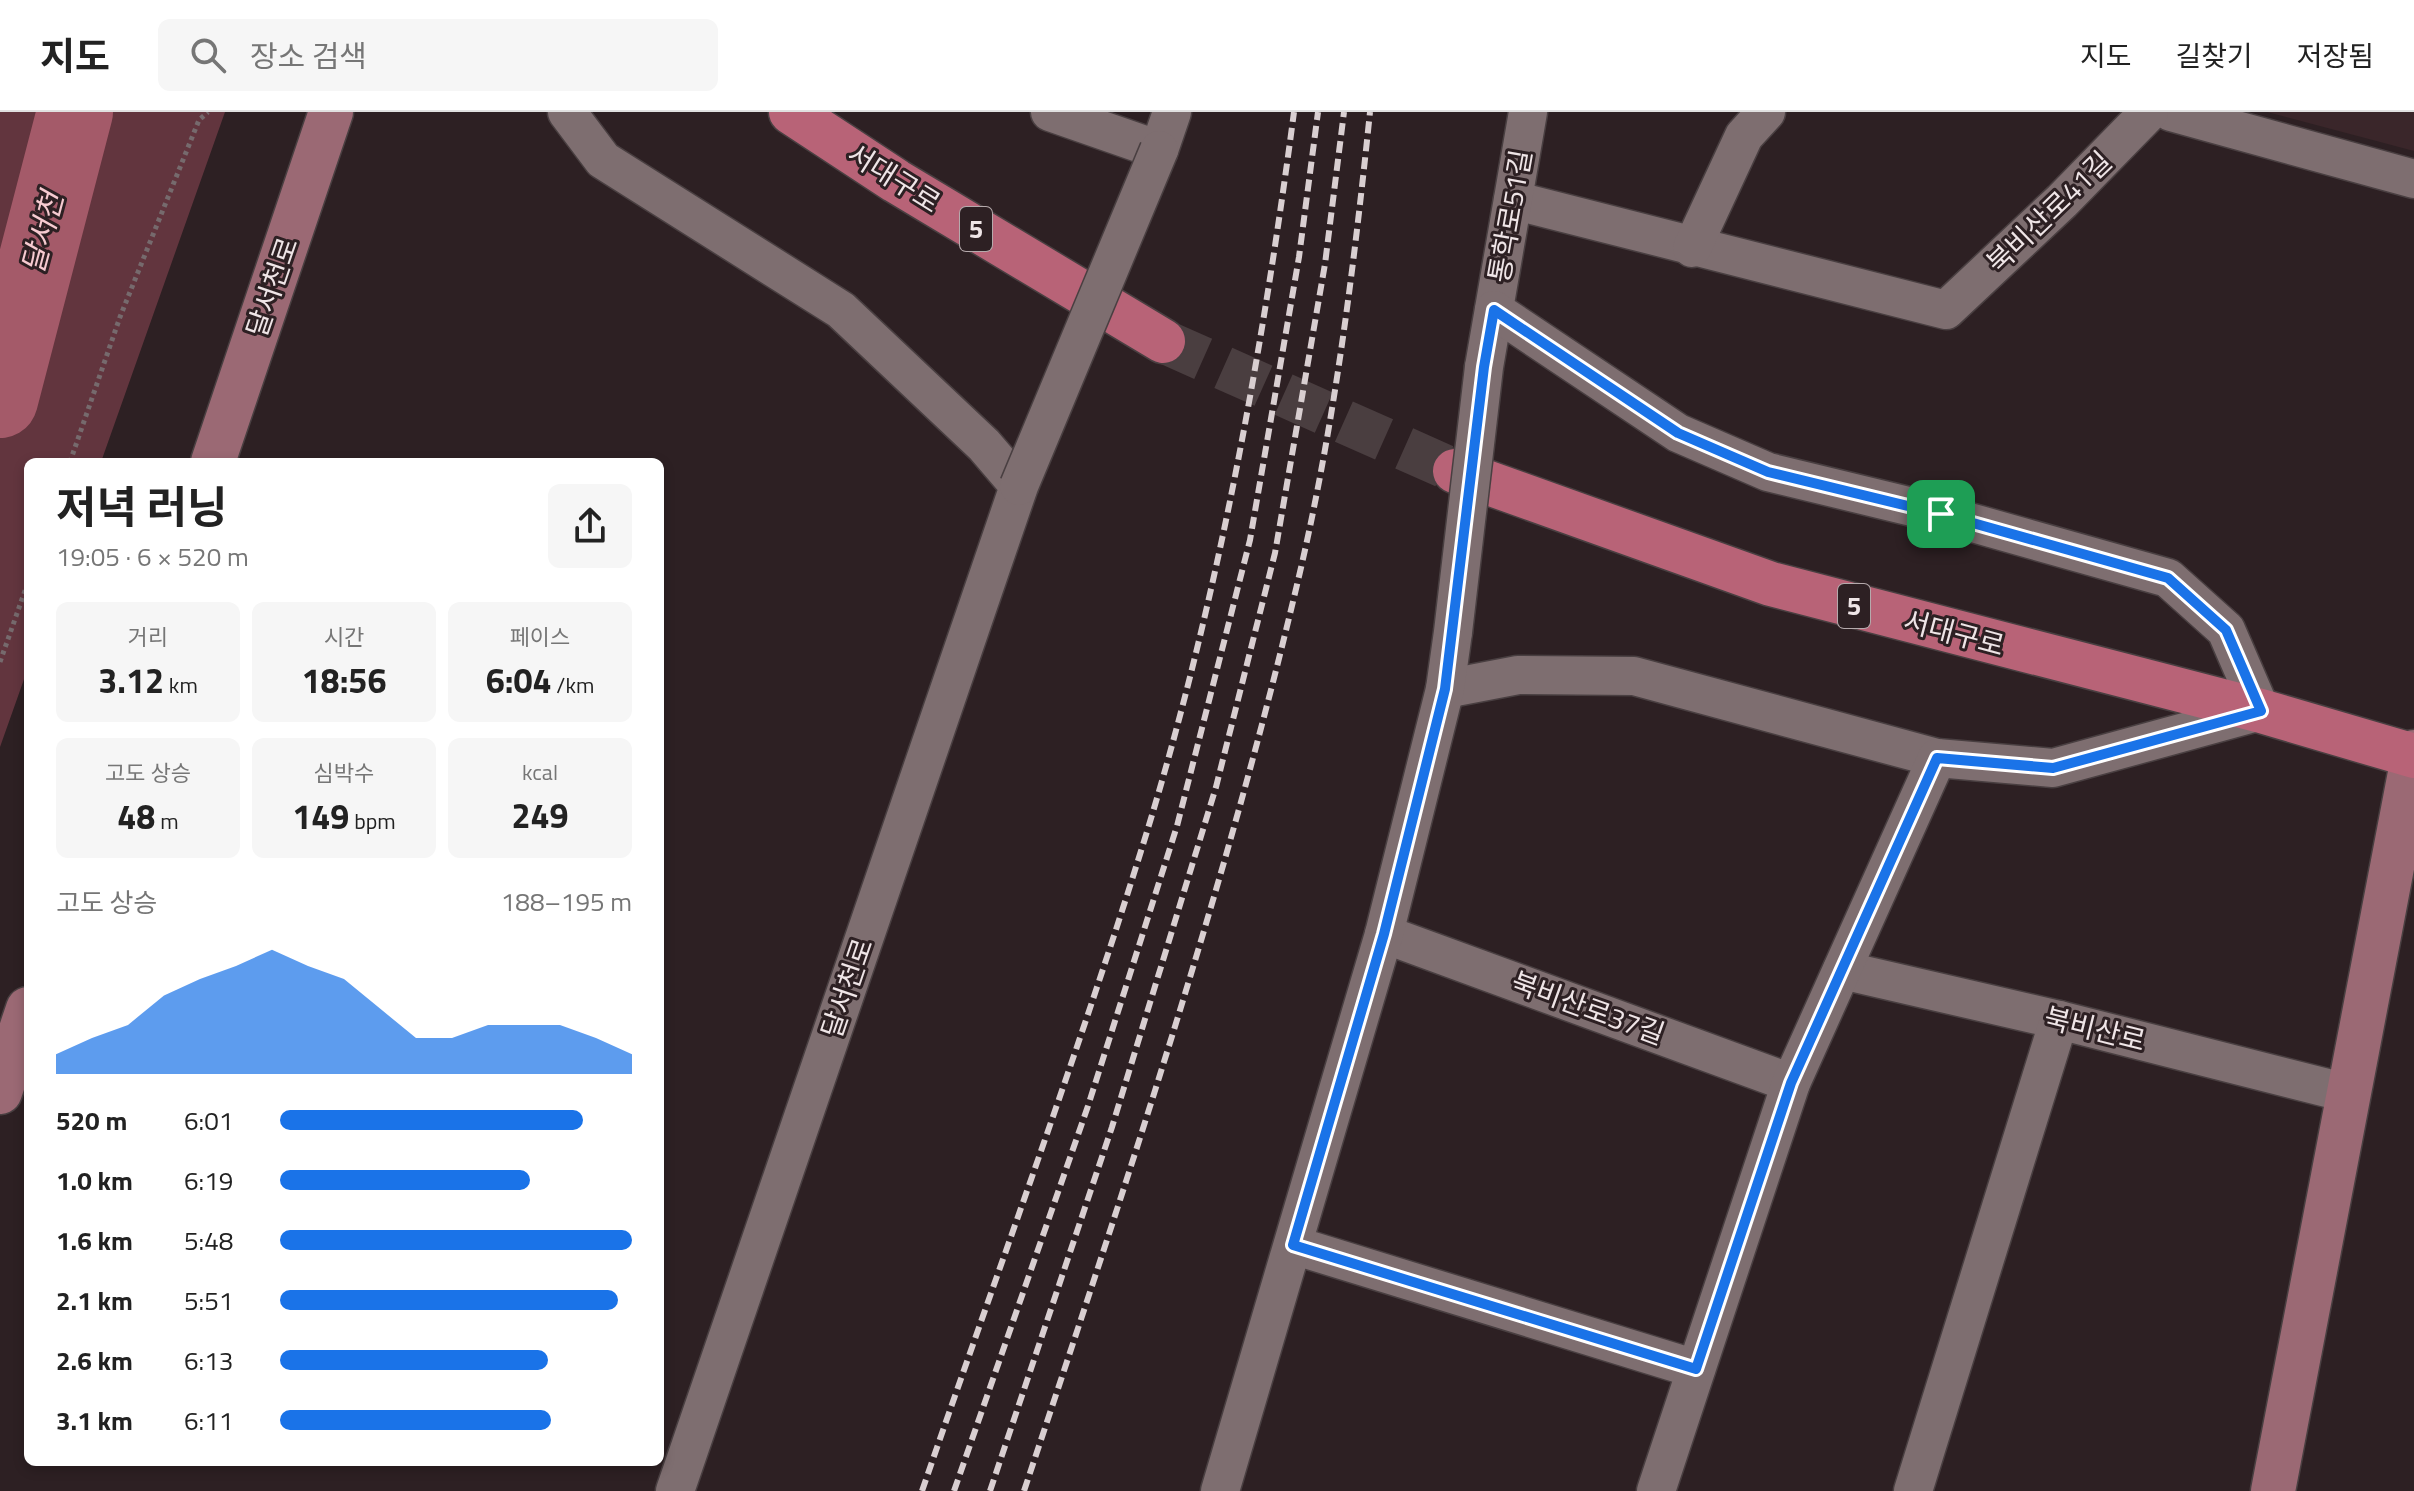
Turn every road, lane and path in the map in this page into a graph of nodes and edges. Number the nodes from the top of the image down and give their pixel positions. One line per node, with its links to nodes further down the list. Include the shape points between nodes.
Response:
1 (208, 112): 17 (path, via 199,120 120,317)
2 (567, 112): 20 (street, via 603,160 841,310 984,445)
3 (791, 112): 16 (main road, 서대구로 / 5)
4 (1050, 112): 11 (street)
5 (1172, 112): 11 (street, 달서천로)
6 (1528, 112): 13 (street, 통학로51길)
7 (1766, 112): 14 (street, via 1744,136)
8 (2149, 112): 14 (street, 북비산로41길, via 1946,310)
9 (2171, 112): 12 (street)
10 (335, 116): 18 (main road, 달서천로)
11 (1159, 150): 20 (street, 달서천로, bridge)
12 (2414, 179)
13 (1513, 200): 14 (street); 15 (street, 통학로51길)
14 (1692, 248)
15 (1494, 310): 23 (street, 통학로51길, bridge); 24 (street, via 1678,433 1768,472 2168,578 2226,630)
16 (1163, 341)
17 (71, 458)
18 (214, 458)
19 (1455, 471): 24 (main road, 서대구로 / 5, via 1771,584)
20 (1019, 486): 36 (street, 달서천로)
21 (24, 593): 22 (path)
22 (0, 662)
23 (1445, 689): 26 (street, via 1518,675 1634,676); 27 (street)
24 (2261, 711): 25 (main road, 서대구로 / 5); 26 (street, via 2053,768)
25 (2414, 755): 33 (main road)
26 (1937, 758): 28 (street)
27 (1384, 934): 31 (street, 북비산로37길); 34 (street)
28 (1842, 970): 29 (street, 북비산로); 31 (street)
29 (2059, 1020): 33 (street, 북비산로); 39 (street)
30 (24, 1021): 32 (main road)
31 (1791, 1083): 35 (street)
32 (0, 1092)
33 (2347, 1093): 40 (main road)
34 (1293, 1245): 35 (street); 37 (street)
35 (1696, 1369): 38 (street)
36 (675, 1491)
37 (1220, 1491)
38 (1656, 1491)
39 (1913, 1491)
40 (2273, 1491)

